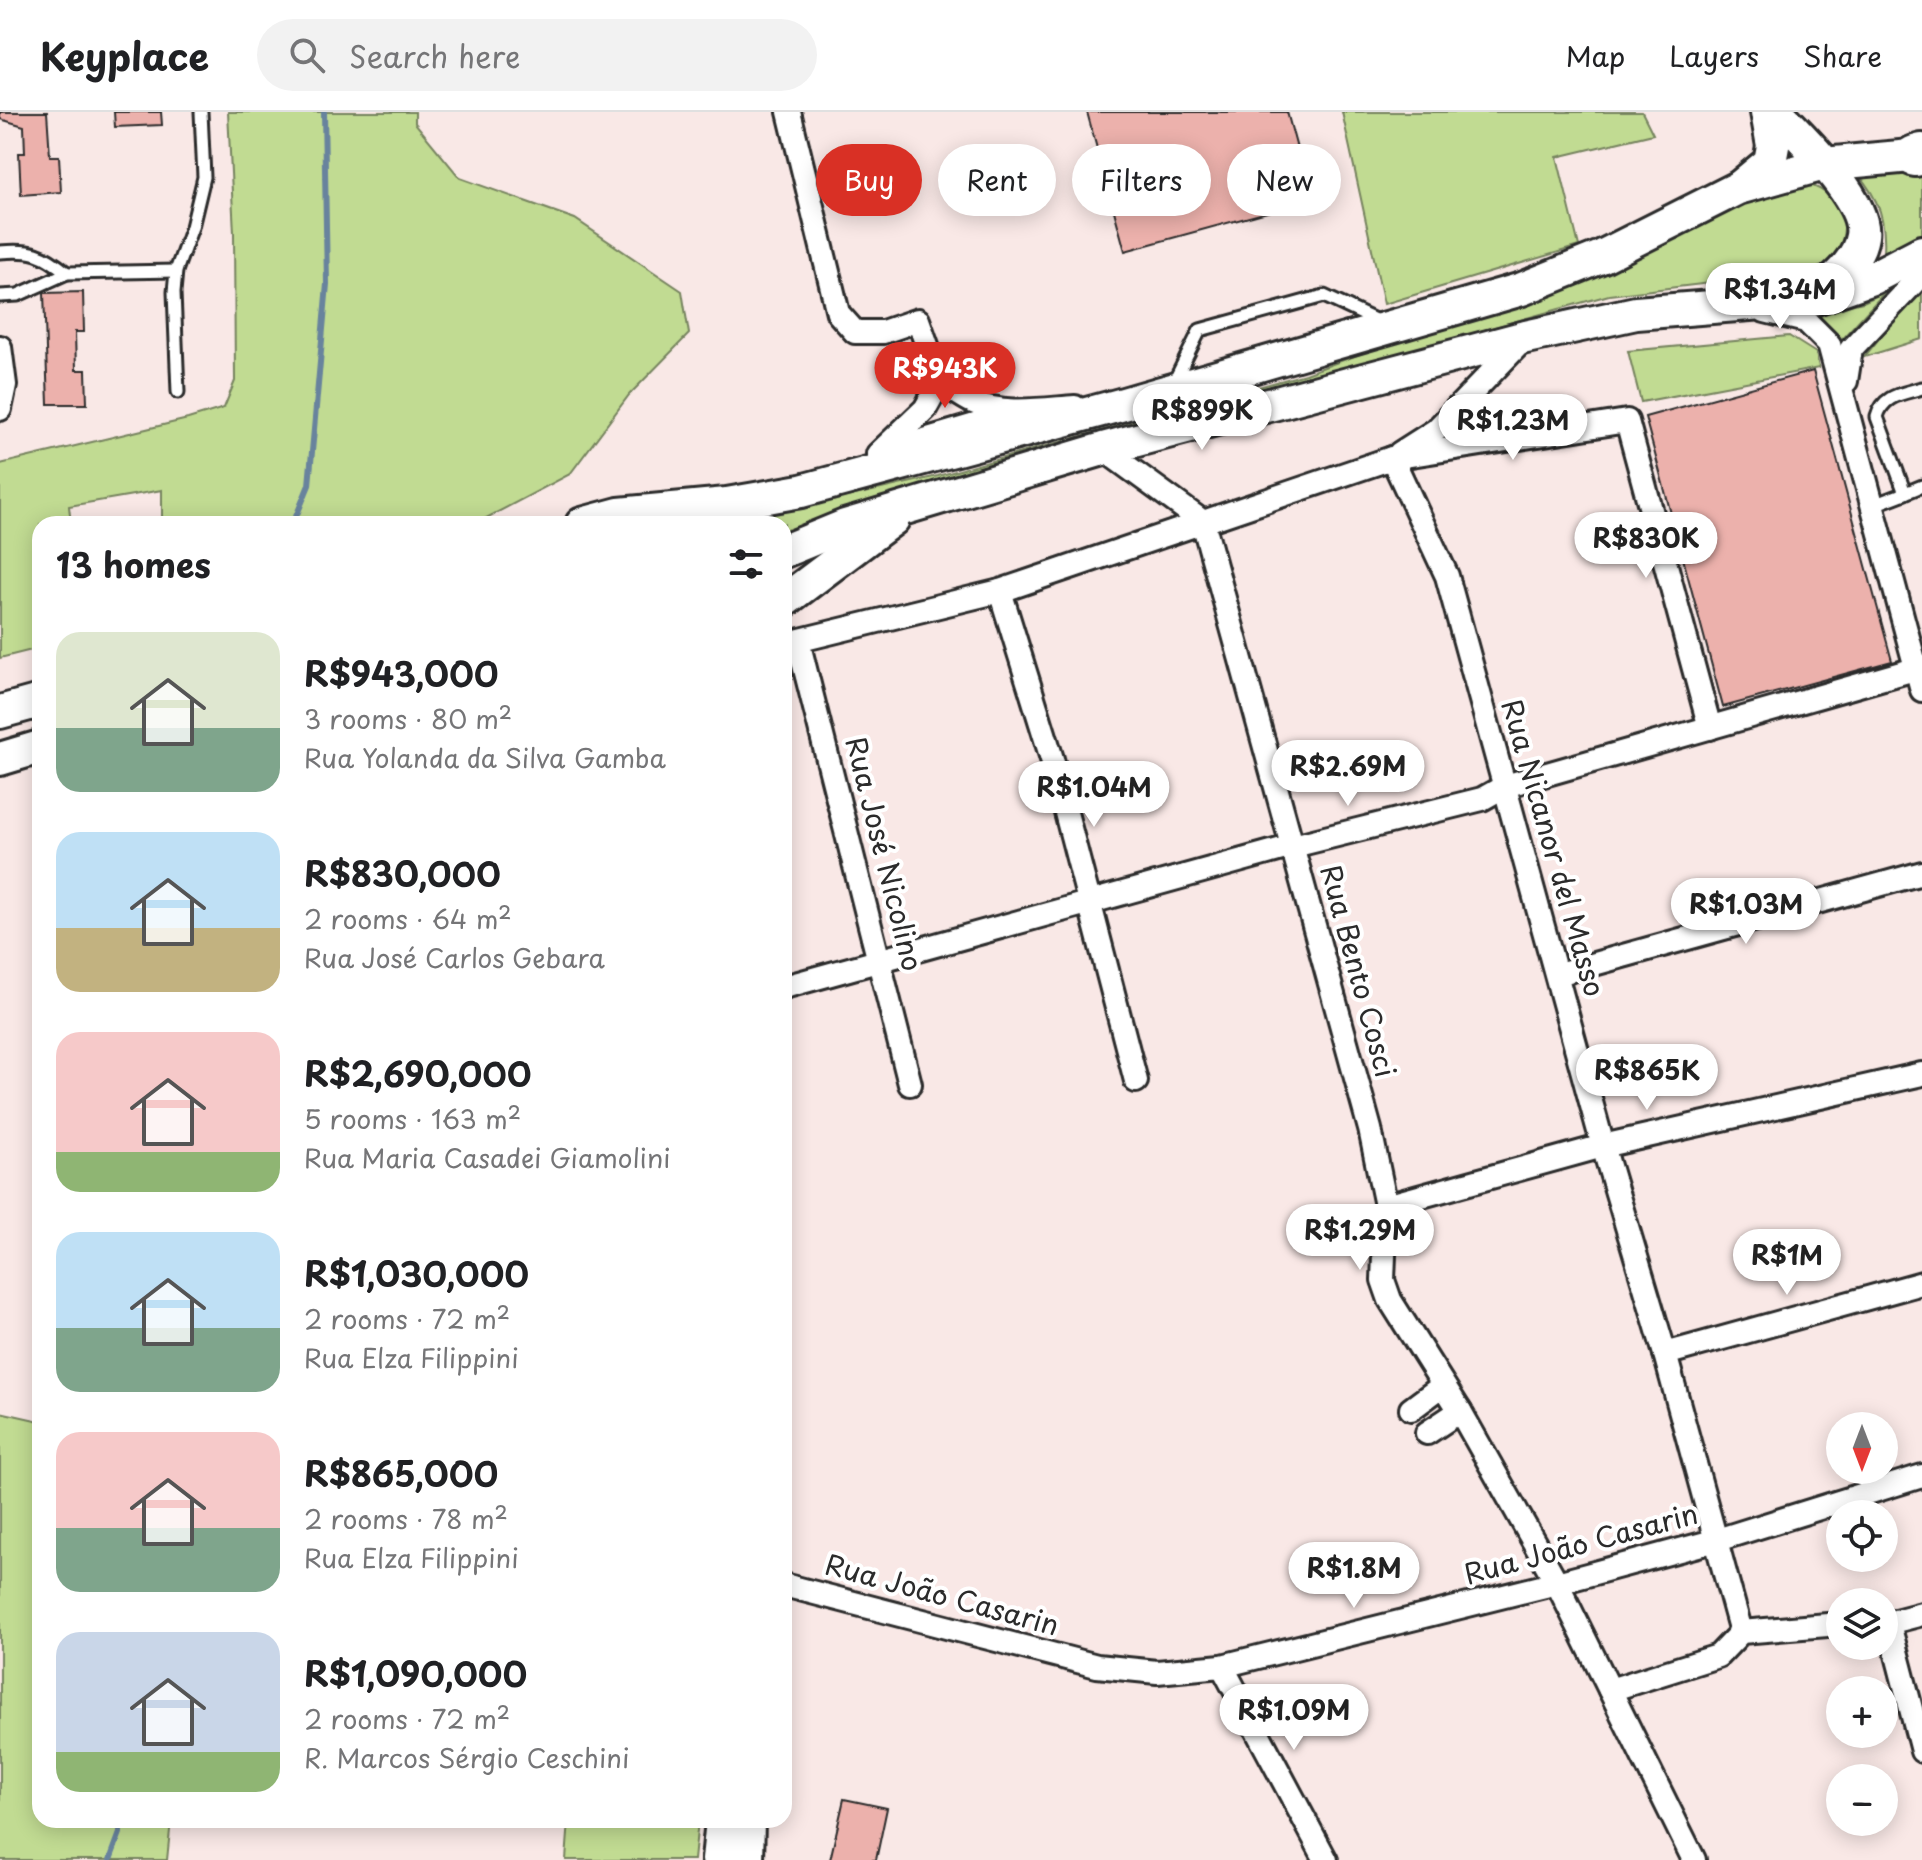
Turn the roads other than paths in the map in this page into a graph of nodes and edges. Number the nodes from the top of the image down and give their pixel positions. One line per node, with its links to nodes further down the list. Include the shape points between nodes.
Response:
1 (201, 112): 10 (lane, via 204,177)
2 (789, 112): 19 (street, via 838,313 855,332 883,332 918,320)
3 (1767, 112): 7 (main road, via 1770,162)
4 (1777, 112): 6 (main road)
5 (1920, 155): 6 (main road)
6 (1824, 164): 7 (main road); 14 (main road, via 1859,211 1862,236 1843,272)
7 (1738, 188): 16 (main road, via 1565,272)
8 (0, 252): 11 (lane, via 30,249)
9 (1922, 252): 14 (main road, via 1872,278)
10 (176, 271): 11 (lane); 22 (lane)
11 (67, 273): 13 (lane, via 18,295)
12 (1922, 274): 23 (street, via 1851,349)
13 (0, 296)
14 (1813, 299): 15 (main road)
15 (1741, 305): 17 (main road, via 1636,313); 23 (street, via 1816,328 1829,344)
16 (1391, 328): 21 (main road); 21 (lane, via 1324,296 1200,330)
17 (1526, 337): 27 (main road); 29 (street, via 1436,430)
18 (0, 347): 25 (street, via 5,385)
19 (940, 382): 26 (street, via 973,403); 28 (street, via 925,409)
20 (1922, 388): 32 (lane, via 1889,398 1877,417)
21 (1169, 391): 24 (main road)
22 (178, 392)
23 (1845, 398): 34 (street)
24 (1120, 405): 26 (street); 31 (main road)
25 (0, 409)
26 (1025, 410): 28 (street)
27 (1103, 449): 33 (main road); 36 (street)
28 (878, 454): 31 (street)
29 (1392, 458): 36 (street); 45 (street, via 1627,421); 48 (street, Rua Nicanor del Masso, via 1447,576)
30 (1922, 486): 32 (lane)
31 (801, 491): 35 (main road)
32 (1905, 493): 34 (lane)
33 (911, 506): 37 (main road); 39 (main road)
34 (1871, 506): 42 (street)
35 (612, 516)
36 (1203, 522): 38 (street); 49 (street, Rua Bento Cosci)
37 (792, 548)
38 (1000, 591): 40 (street); 51 (street)
39 (792, 595)
40 (792, 642)
41 (792, 646): 52 (street, Rua José Nicolino)
42 (1920, 675): 45 (street)
43 (32, 703): 44 (main road)
44 (0, 712)
45 (1710, 728): 48 (street)
46 (32, 749): 47 (main road)
47 (0, 759)
48 (1505, 786): 49 (street, via 1482,799); 53 (street, Rua Nicanor del Masso)
49 (1293, 846): 51 (street); 59 (street, Rua Bento Cosci)
50 (1922, 873): 53 (street)
51 (1089, 903): 52 (street); 56 (street)
52 (881, 961): 54 (street); 57 (street, Rua José Nicolino)
53 (1558, 974): 58 (street, Rua Nicanor del Masso)
54 (792, 985)
55 (1922, 1074): 58 (street)
56 (1136, 1081)
57 (910, 1084)
58 (1603, 1146): 59 (street); 61 (street, Rua Nicanor del Masso)
59 (1386, 1206): 62 (street, Rua Bento Cosci, via 1383,1280)
60 (1922, 1283): 61 (street)
61 (1665, 1354): 67 (street, Rua Nicanor del Masso)
62 (1442, 1386): 63 (street); 64 (street, Rua Bento Cosci)
63 (1411, 1409)
64 (1460, 1411): 65 (street); 68 (street, Rua Bento Cosci)
65 (1427, 1433)
66 (1922, 1476): 67 (street, Rua João Casarin)
67 (1717, 1540): 68 (street, Rua João Casarin); 73 (street, Rua Nicanor del Masso)
68 (1557, 1583): 75 (street, Rua João Casarin); 76 (street, Rua Bento Cosci)
69 (792, 1587): 75 (street, Rua João Casarin, via 1097,1666 1157,1672)
70 (1922, 1614): 71 (street)
71 (1898, 1621)
72 (1826, 1625): 73 (street)
73 (1741, 1632): 76 (street, via 1718,1656)
74 (1897, 1660): 77 (street)
75 (1222, 1666): 82 (street)
76 (1610, 1690): 83 (street, Rua Bento Cosci)
77 (1922, 1751)
78 (721, 1828): 80 (main road)
79 (748, 1828): 81 (main road)
80 (718, 1860)
81 (747, 1860)
82 (1326, 1860)
83 (1694, 1860)

